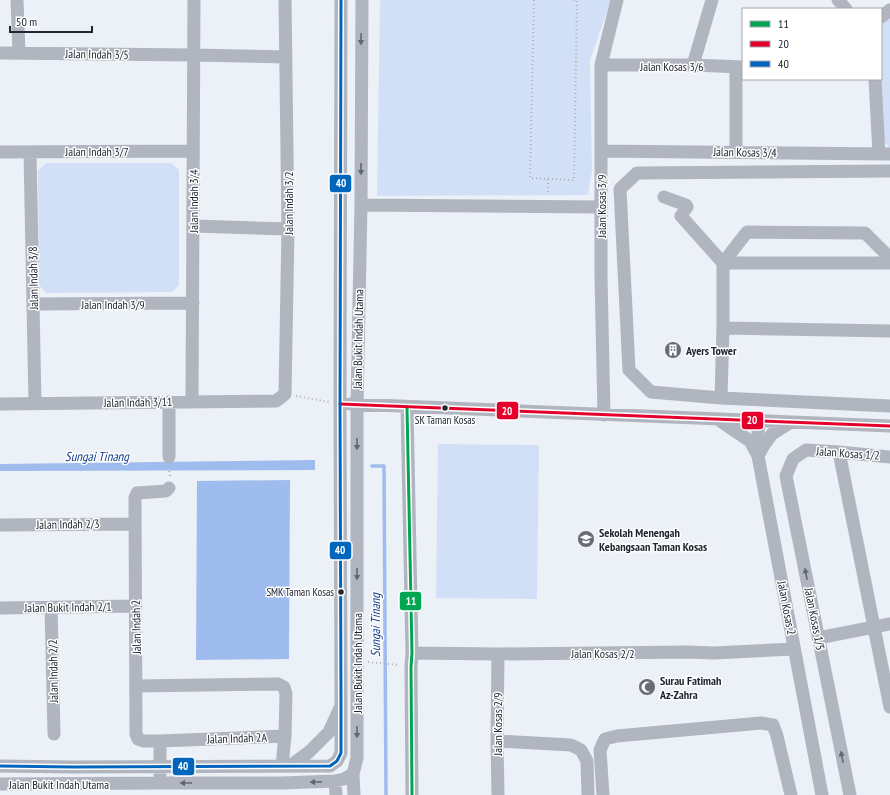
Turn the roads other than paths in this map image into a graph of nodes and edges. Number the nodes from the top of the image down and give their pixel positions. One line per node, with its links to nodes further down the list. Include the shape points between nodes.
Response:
1 (17, 0): 13 (street)
2 (194, 0): 14 (street, Jalan Indah 3/4)
3 (285, 0): 15 (street, Jalan Indah 3/2)
4 (341, 0): 45 (street, Jalan Bukit Indah Utama)
5 (362, 0): 28 (street, Jalan Bukit Indah Utama, one-way to 28)
6 (617, 0): 16 (street, Jalan Kosas 3/9)
7 (712, 0): 17 (street)
8 (838, 0): 9 (street)
9 (845, 8)
10 (890, 10): 11 (street)
11 (882, 16)
12 (0, 53): 13 (street, Jalan Indah 3/5)
13 (19, 53): 14 (street, Jalan Indah 3/5)
14 (194, 55): 15 (street, Jalan Indah 3/5); 20 (street, Jalan Indah 3/4)
15 (286, 57): 31 (street, Jalan Indah 3/2)
16 (601, 65): 17 (street, Jalan Kosas 3/6); 21 (street, Jalan Kosas 3/9)
17 (693, 65): 18 (street, Jalan Kosas 3/6)
18 (739, 67): 24 (street)
19 (874, 80): 25 (street)
20 (193, 151): 23 (street, Jalan Indah 3/7); 30 (street, Jalan Indah 3/4)
21 (601, 151): 24 (street, Jalan Kosas 3/4); 29 (street, Jalan Kosas 3/9)
22 (0, 152): 23 (street, Jalan Indah 3/7)
23 (30, 152): 36 (street, Jalan Indah 3/8)
24 (736, 152): 25 (street, Jalan Kosas 3/4)
25 (884, 154)
26 (889, 172): 40 (street, via 637,173 620,189 629,370 651,392)
27 (664, 197): 33 (street, via 686,205 681,216)
28 (361, 205): 29 (street); 46 (street, Jalan Bukit Indah Utama)
29 (601, 207): 49 (street, Jalan Kosas 3/9)
30 (193, 226): 31 (street); 35 (street, Jalan Indah 3/4)
31 (288, 229): 39 (street, Jalan Indah 3/2)
32 (890, 258): 33 (street, via 865,233 747,232)
33 (723, 263): 34 (street); 37 (street)
34 (890, 263)
35 (193, 303): 36 (street, Jalan Indah 3/9); 42 (street, Jalan Indah 3/4)
36 (33, 304): 43 (street, Jalan Indah 3/8)
37 (723, 328): 38 (street); 40 (street)
38 (890, 331)
39 (280, 397): 42 (street, Jalan Indah 3/11)
40 (721, 398): 47 (street)
41 (169, 402): 42 (street, Jalan Indah 3/11); 43 (street, Jalan Indah 3/11); 57 (street)
42 (192, 402)
43 (35, 403): 44 (street, Jalan Indah 3/11)
44 (0, 404)
45 (340, 404): 46 (street); 72 (street, Jalan Bukit Indah Utama)
46 (357, 404): 48 (street); 81 (street, Jalan Bukit Indah Utama, one-way to 81, via 357,758)
47 (890, 406)
48 (407, 407): 49 (street); 69 (street)
49 (604, 415): 50 (street)
50 (718, 419): 51 (street); 56 (street, via 750,441)
51 (758, 421): 52 (street); 56 (street, Jalan Kosas 2)
52 (791, 422): 53 (street); 56 (street, via 772,434)
53 (890, 426)
54 (806, 450): 55 (street, Jalan Kosas 1/2); 67 (street, Jalan Kosas 1/5, one-way to 54, via 786,476 793,459)
55 (839, 452): 58 (street, Jalan Kosas 1/2); 66 (street)
56 (758, 456): 68 (street, Jalan Kosas 2)
57 (169, 457)
58 (890, 457)
59 (170, 488): 60 (street, Jalan Indah 2, via 166,491 137,493)
60 (135, 524): 61 (street, Jalan Indah 2/3); 62 (street, Jalan Indah 2)
61 (0, 525)
62 (135, 606): 63 (street, Jalan Bukit Indah 2/1); 71 (street, Jalan Indah 2)
63 (51, 607): 64 (street, Jalan Bukit Indah 2/1); 74 (street, Jalan Indah 2/2)
64 (0, 608)
65 (890, 624): 66 (street)
66 (874, 627): 67 (street); 73 (street)
67 (818, 638): 94 (street, Jalan Kosas 1/5, one-way to 67)
68 (794, 648): 70 (street, Jalan Kosas 2/2, via 714,653); 93 (street, Jalan Kosas 2)
69 (412, 653): 70 (street, Jalan Kosas 2/2); 88 (street)
70 (498, 654): 77 (street, Jalan Kosas 2/9)
71 (136, 686): 75 (street, via 278,684 284,687 286,694); 76 (street, Jalan Indah 2, via 138,739)
72 (342, 704): 79 (street, via 329,732 309,752); 79 (street, Jalan Bukit Indah Utama, via 341,753 338,761 330,766)
73 (890, 707)
74 (54, 734)
75 (285, 736): 76 (street, Jalan Indah 2A); 79 (street, Jalan Indah 2A)
76 (160, 741): 80 (street)
77 (497, 741): 89 (street, Jalan Kosas 2/9); 90 (street, via 571,745 581,750 587,761)
78 (0, 766): 80 (street, Jalan Bukit Indah Utama)
79 (286, 766): 80 (street, Jalan Bukit Indah Utama)
80 (160, 767): 83 (street)
81 (353, 774): 82 (street, Jalan Bukit Indah Utama); 87 (street, Jalan Bukit Indah Utama)
82 (335, 781): 85 (street, Jalan Bukit Indah Utama, one-way to 85); 86 (street)
83 (160, 783): 84 (street, Jalan Bukit Indah Utama); 85 (street, Jalan Bukit Indah Utama, one-way to 83)
84 (0, 784)
85 (282, 789)
86 (336, 795)
87 (354, 795)
88 (412, 795)
89 (498, 795)
90 (588, 795)
91 (602, 795): 92 (street, via 600,750 605,739 761,723 773,725)
92 (791, 795)
93 (822, 795)
94 (850, 795)

